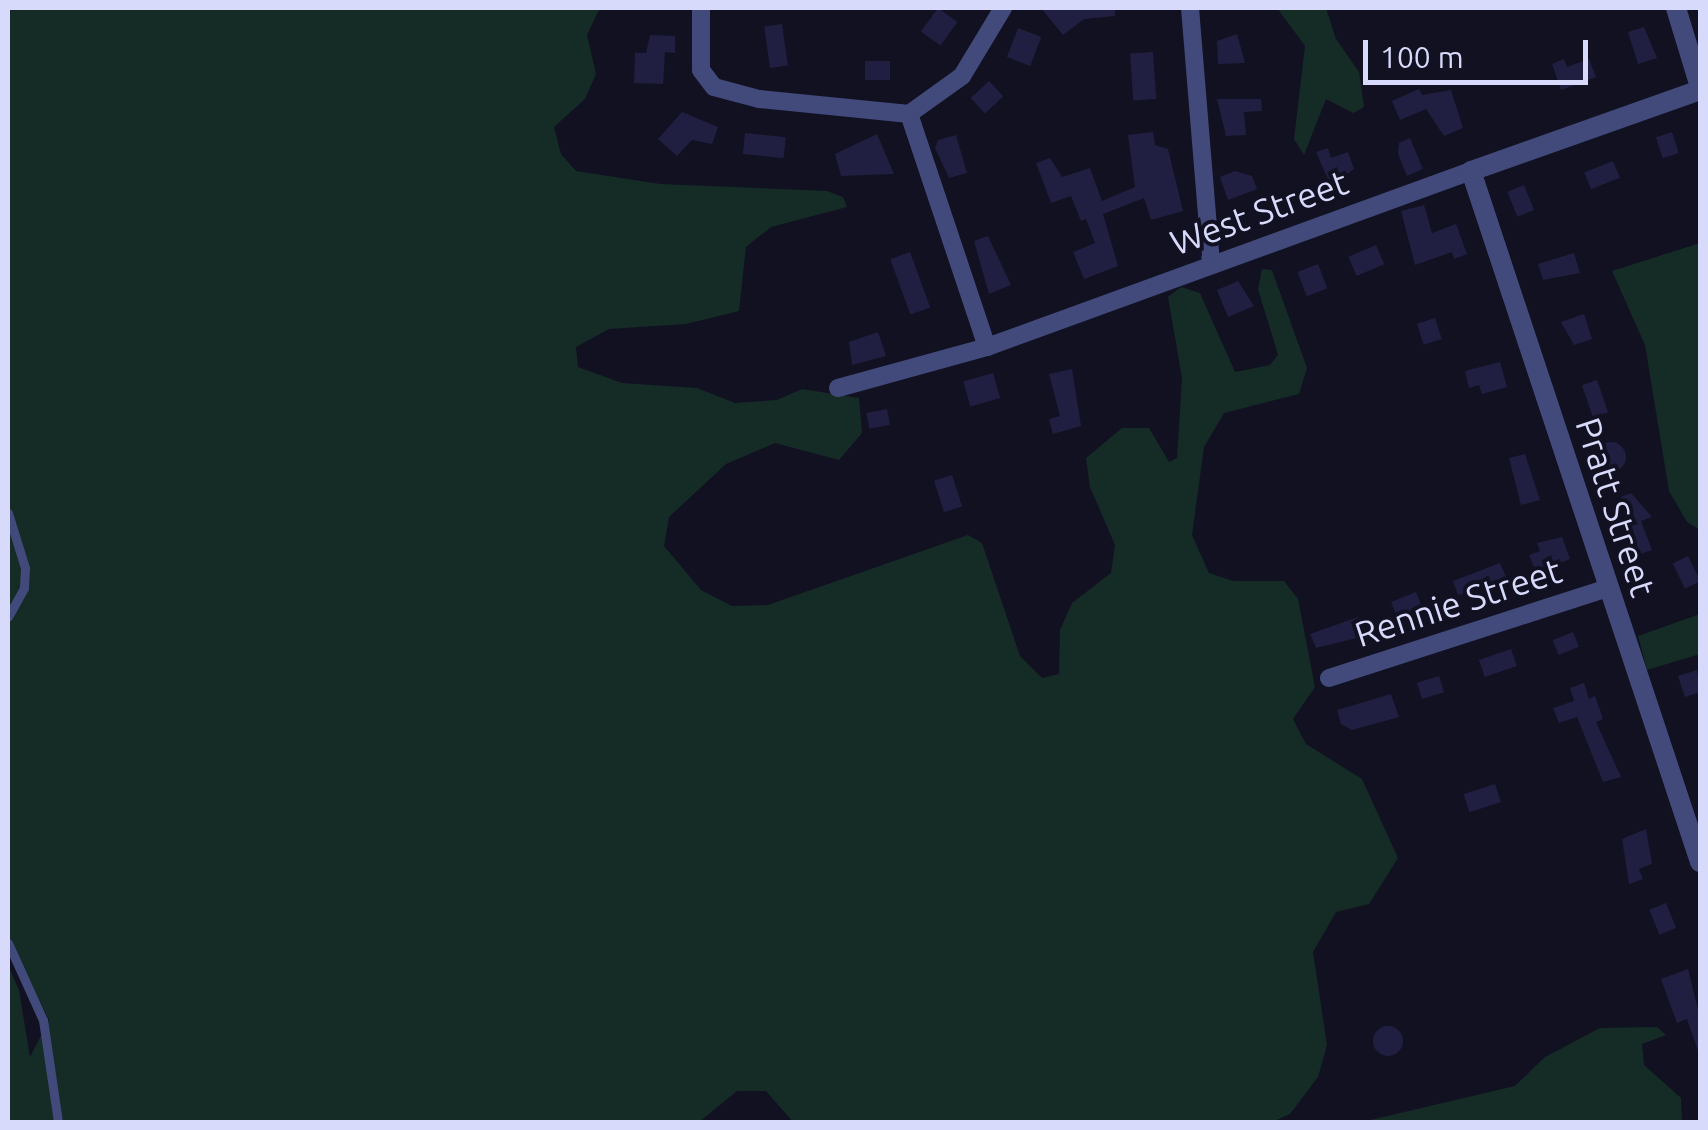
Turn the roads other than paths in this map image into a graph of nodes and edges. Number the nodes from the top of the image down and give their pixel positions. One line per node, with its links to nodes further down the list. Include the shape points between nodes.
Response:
1 (701, 8): 6 (street, via 701,70 714,88 759,100)
2 (1003, 8): 6 (street, via 962,76)
3 (1190, 8): 8 (street)
4 (1676, 8): 5 (street)
5 (1700, 89): 7 (street, West Street)
6 (910, 114): 9 (street)
7 (1472, 171): 8 (street, West Street); 12 (street, Pratt Street)
8 (1211, 262): 9 (street, West Street)
9 (987, 347): 10 (street, West Street)
10 (838, 388)
11 (8, 513): 13 (lane, via 22,544 25,579)
12 (1608, 588): 14 (street, Rennie Street); 15 (street, Pratt Street)
13 (8, 617)
14 (1328, 678)
15 (1700, 862)
16 (8, 943): 17 (lane, via 42,1020)
17 (58, 1122)

